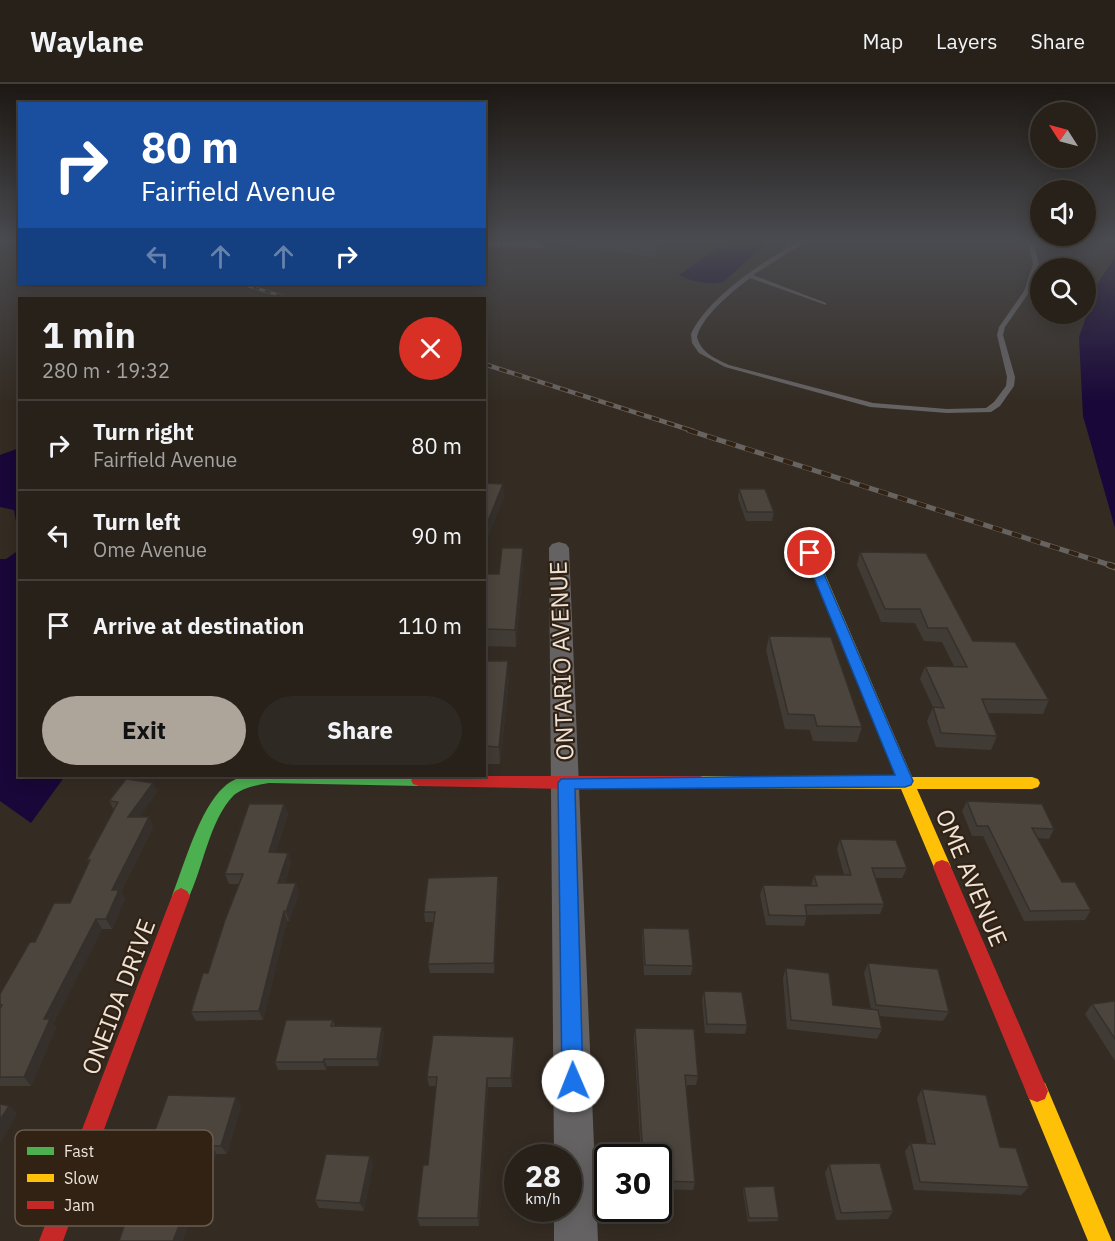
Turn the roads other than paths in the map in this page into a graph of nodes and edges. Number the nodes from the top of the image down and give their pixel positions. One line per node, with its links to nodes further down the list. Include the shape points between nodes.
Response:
1 (726, 295): 3 (lane, via 695,330 699,348 711,360 873,405 947,411 987,410 997,404 1010,386 1000,335)
2 (800, 295): 4 (lane)
3 (1024, 295)
4 (824, 304)
5 (801, 532): 9 (street, OME AVENUE)
6 (558, 548): 10 (street, ONTARIO AVENUE)
7 (269, 777): 10 (street, ONEIDA DRIVE)
8 (269, 777): 12 (street, ONEIDA DRIVE, via 245,780 220,799 212,814)
9 (905, 781): 10 (street); 11 (street); 16 (street, OME AVENUE)
10 (566, 783): 15 (street, ONTARIO AVENUE)
11 (1032, 783)
12 (93, 1130)
13 (57, 1226): 14 (street, ONEIDA DRIVE)
14 (51, 1241)
15 (576, 1241)
16 (1100, 1241)

